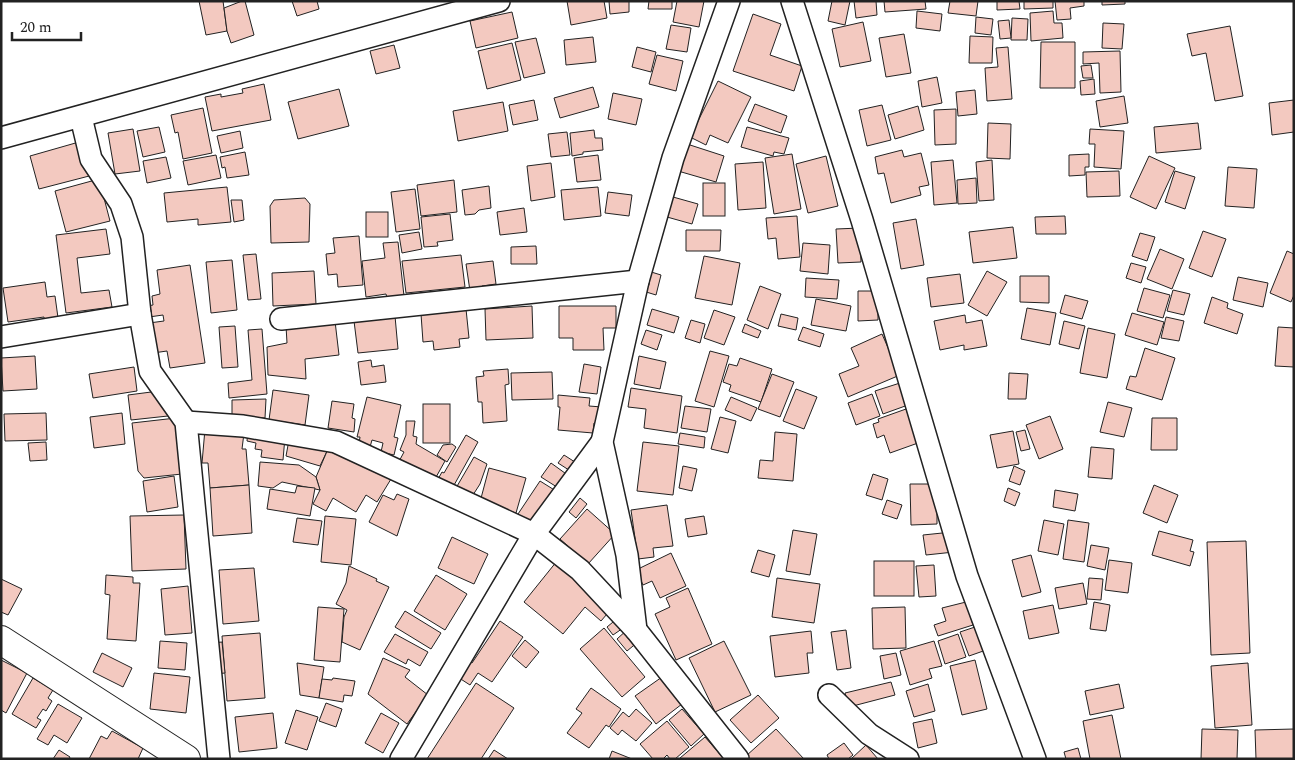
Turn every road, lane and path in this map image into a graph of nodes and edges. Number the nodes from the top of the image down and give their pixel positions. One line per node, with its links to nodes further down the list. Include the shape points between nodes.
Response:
1 (499, 1): 4 (street)
2 (730, 1): 6 (street, via 672,158)
3 (792, 1): 21 (street, via 862,220 967,576)
4 (81, 117): 5 (street); 7 (street, via 91,159 121,204 132,237)
5 (1, 138)
6 (638, 281): 8 (street); 11 (street)
7 (140, 314): 9 (street); 10 (street, via 150,371)
8 (281, 319)
9 (1, 337)
10 (186, 422): 12 (street, via 243,426 336,442); 17 (street)
11 (602, 442): 12 (street); 13 (street, via 628,555)
12 (534, 534): 13 (street, via 580,570); 18 (street)
13 (636, 630): 19 (street)
14 (1, 640): 16 (street)
15 (829, 695): 20 (street, via 869,734)
16 (186, 759)
17 (219, 759)
18 (401, 759)
19 (738, 759)
20 (908, 759)
21 (1035, 759)

